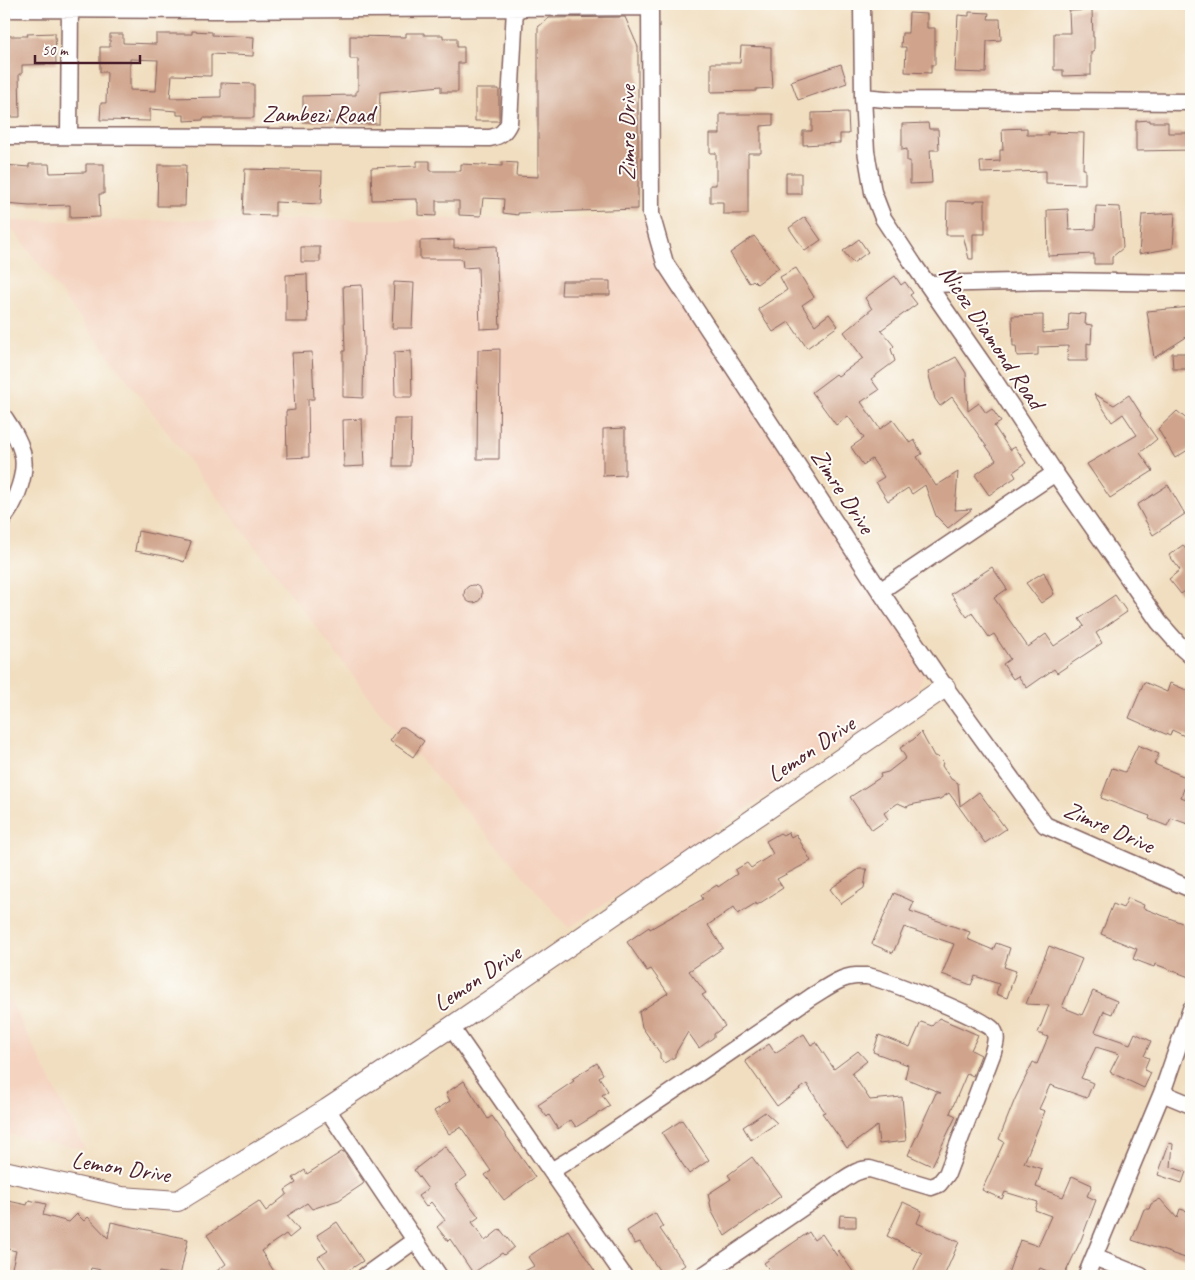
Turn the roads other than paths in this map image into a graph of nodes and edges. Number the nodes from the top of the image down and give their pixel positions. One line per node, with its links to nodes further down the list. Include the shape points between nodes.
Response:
1 (862, 4): 7 (street, Nicoz Diamond Road)
2 (70, 6): 4 (street); 6 (street); 10 (street)
3 (650, 6): 5 (street); 16 (street, Zimre Drive, via 651,214 665,263)
4 (214, 7): 5 (street)
5 (515, 8): 10 (street, Zambezi Road, via 509,123 498,137)
6 (4, 9)
7 (863, 97): 8 (street); 12 (street, Nicoz Diamond Road, via 866,151 873,192 884,218)
8 (1191, 102)
9 (4, 136): 10 (street, Zambezi Road)
10 (69, 136)
11 (1191, 283): 12 (street, via 1050,281)
12 (928, 284): 14 (street, Nicoz Diamond Road)
13 (4, 417): 15 (street, via 23,453 18,493)
14 (1055, 473): 16 (street); 17 (street, Nicoz Diamond Road, via 1159,622)
15 (4, 518)
16 (880, 591): 18 (street, Zimre Drive)
17 (1191, 656)
18 (945, 687): 19 (street, Zimre Drive, via 1044,825); 21 (street, Lemon Drive)
19 (1191, 888)
20 (1191, 1009): 22 (street)
21 (450, 1027): 24 (street, Lemon Drive); 26 (street)
22 (1162, 1093): 23 (street); 28 (street)
23 (1191, 1104)
24 (327, 1109): 25 (street, Lemon Drive, via 178,1201 122,1197); 27 (street)
25 (4, 1171)
26 (551, 1171): 31 (street); 32 (street, via 839,980 868,976 922,995 992,1028 996,1038 993,1052 947,1174 939,1184 931,1186 870,1169 858,1171)
27 (415, 1240): 29 (street); 30 (street)
28 (1094, 1257): 33 (street); 34 (street)
29 (365, 1276)
30 (439, 1276)
31 (624, 1276)
32 (702, 1276)
33 (1086, 1276)
34 (1141, 1276)

